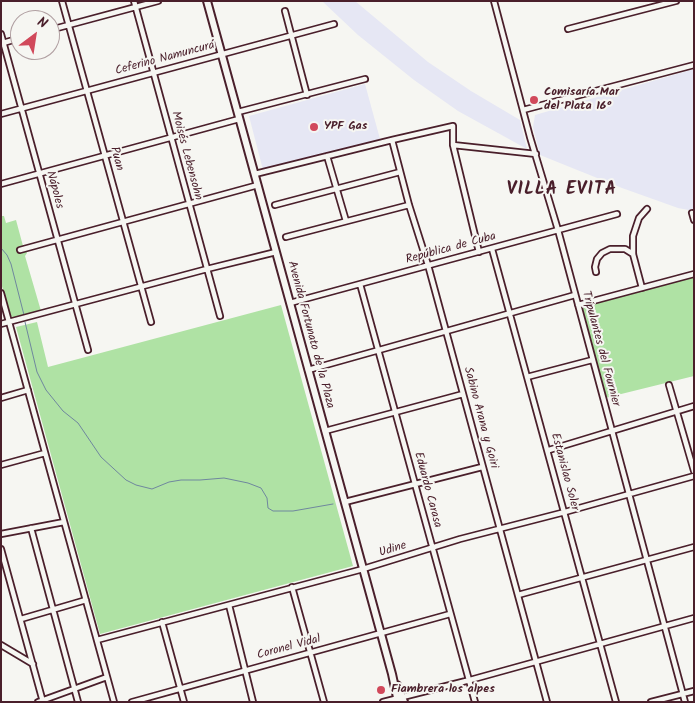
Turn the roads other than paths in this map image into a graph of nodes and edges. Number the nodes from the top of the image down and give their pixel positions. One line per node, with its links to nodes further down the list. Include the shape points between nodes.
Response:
1 (62, 1): 10 (street, Puan)
2 (134, 1): 7 (street, Moisés Lebensohn)
3 (158, 1): 7 (street)
4 (207, 1): 16 (main road, Avenida Fortunato de la Plaza)
5 (494, 1): 23 (street, Tripulantes del Fournier)
6 (676, 1): 12 (street)
7 (135, 7): 10 (street); 18 (street, Moisés Lebensohn)
8 (285, 11): 14 (street)
9 (334, 24): 14 (street, Ceferino Namuncurá)
10 (69, 25): 11 (street); 20 (street, Puan)
11 (60, 27)
12 (568, 29)
13 (1, 34): 15 (street, Nápoles)
14 (292, 36): 16 (street, Ceferino Namuncurá); 21 (street)
15 (2, 43): 22 (street, Nápoles)
16 (222, 54): 18 (street, Ceferino Namuncurá); 25 (main road, Avenida Fortunato de la Plaza)
17 (694, 65): 23 (street)
18 (153, 73): 20 (street, Ceferino Namuncurá); 26 (street, Moisés Lebensohn)
19 (365, 79): 21 (street)
20 (88, 91): 22 (street, Ceferino Namuncurá); 30 (street, Puan)
21 (307, 95): 25 (street)
22 (22, 109): 24 (street, Ceferino Namuncurá); 33 (street, Nápoles)
23 (523, 110): 29 (street, Tripulantes del Fournier)
24 (1, 114)
25 (238, 116): 26 (street); 34 (main road, Avenida Fortunato de la Plaza)
26 (171, 138): 30 (street); 38 (street, Moisés Lebensohn)
27 (392, 140): 28 (street, via 453,126); 31 (street); 32 (street, Sabino Arana y Goiri)
28 (453, 145): 29 (street); 53 (street)
29 (536, 154): 47 (street, Tripulantes del Fournier)
30 (105, 156): 33 (street); 45 (street, Puan)
31 (327, 156): 34 (street); 37 (street)
32 (400, 172): 37 (street); 40 (street, Sabino Arana y Goiri)
33 (40, 174): 35 (street); 49 (street, Nápoles)
34 (255, 174): 36 (main road, Avenida Fortunato de la Plaza)
35 (1, 184)
36 (258, 185): 38 (street); 52 (main road, Avenida Fortunato de la Plaza)
37 (336, 188): 39 (street); 46 (street)
38 (189, 203): 45 (street); 56 (street, Moisés Lebensohn)
39 (275, 205)
40 (409, 205): 46 (street); 55 (street, Sabino Arana y Goiri)
41 (647, 209): 54 (street, via 634,228)
42 (617, 214): 47 (street, República de Cuba)
43 (692, 214): 44 (street)
44 (694, 220)
45 (123, 221): 49 (street); 60 (street, Puan)
46 (346, 221): 48 (street)
47 (558, 230): 50 (street, República de Cuba); 63 (street, Tripulantes del Fournier)
48 (286, 237)
49 (58, 239): 51 (street); 65 (street, Nápoles)
50 (492, 249): 53 (street, República de Cuba); 67 (street, Estanislao Soler)
51 (20, 250)
52 (276, 252): 56 (street); 64 (main road, Avenida Fortunato de la Plaza)
53 (480, 252): 55 (street, República de Cuba)
54 (633, 254): 57 (street, via 625,249 610,249 597,260); 61 (street)
55 (428, 265): 59 (street, República de Cuba); 72 (street, Sabino Arana y Goiri)
56 (207, 269): 60 (street); 68 (street, Moisés Lebensohn)
57 (596, 272)
58 (694, 274): 61 (street)
59 (360, 284): 64 (street, República de Cuba); 74 (street, Eduardo Carasa)
60 (141, 287): 65 (street); 70 (street, Puan)
61 (642, 288): 66 (street)
62 (1, 292): 69 (street)
63 (575, 295): 66 (street, Tripulantes del Fournier); 67 (street)
64 (290, 303): 76 (main road, Avenida Fortunato de la Plaza)
65 (76, 304): 69 (street); 73 (street, Nápoles)
66 (578, 305): 75 (street, Tripulantes del Fournier)
67 (509, 314): 72 (street); 77 (street, Estanislao Soler)
68 (220, 316)
69 (9, 322): 71 (street); 79 (street)
70 (151, 322)
71 (1, 324)
72 (446, 331): 74 (street); 80 (street, Sabino Arana y Goiri)
73 (88, 350)
74 (377, 350): 76 (street); 84 (street, Eduardo Carasa)
75 (592, 360): 77 (street); 85 (street, Tripulantes del Fournier)
76 (308, 370): 86 (main road, Avenida Fortunato de la Plaza)
77 (527, 376): 87 (street, Estanislao Soler)
78 (669, 385): 83 (street)
79 (28, 390): 81 (street); 88 (street)
80 (463, 394): 84 (street); 90 (street, Sabino Arana y Goiri)
81 (1, 398)
82 (694, 406): 83 (street)
83 (676, 411): 85 (street); 91 (street)
84 (395, 412): 86 (street); 93 (street, Eduardo Carasa)
85 (612, 430): 87 (street); 94 (street, Tripulantes del Fournier)
86 (325, 431): 95 (main road, Avenida Fortunato de la Plaza)
87 (549, 450): 96 (street, Estanislao Soler)
88 (45, 453): 89 (street); 97 (street)
89 (1, 465)
90 (482, 467): 93 (street); 99 (street, Sabino Arana y Goiri)
91 (694, 470)
92 (694, 476): 94 (street, Udine)
93 (414, 483): 95 (street); 102 (street, Eduardo Carasa)
94 (628, 495): 96 (street, Udine); 104 (street, Tripulantes del Fournier)
95 (344, 502): 105 (main road, Avenida Fortunato de la Plaza)
96 (565, 512): 99 (street, Udine); 106 (street, Estanislao Soler)
97 (64, 522): 98 (street); 109 (street)
98 (31, 528): 100 (street); 111 (street)
99 (500, 529): 102 (street, Udine); 108 (street, Sabino Arana y Goiri)
100 (1, 534)
101 (694, 547): 104 (street)
102 (432, 548): 105 (street, Udine); 112 (street, Eduardo Carasa)
103 (1, 549): 114 (street)
104 (646, 560): 106 (street); 116 (street, Tripulantes del Fournier)
105 (363, 569): 107 (street, Udine); 117 (main road, Avenida Fortunato de la Plaza)
106 (582, 578): 108 (street); 119 (street, Estanislao Soler)
107 (292, 587): 110 (street, Udine); 121 (street)
108 (518, 595): 122 (street, Sabino Arana y Goiri)
109 (86, 600): 111 (street); 118 (street)
110 (229, 605): 115 (street, Udine); 124 (street)
111 (53, 609): 114 (street); 127 (street)
112 (450, 614): 117 (street, Coronel Vidal); 126 (street, Eduardo Carasa)
113 (694, 618): 116 (street)
114 (21, 619): 123 (street)
115 (162, 622): 118 (street, Udine); 128 (street)
116 (664, 626): 119 (street); 130 (street, Tripulantes del Fournier)
117 (380, 634): 121 (street, Coronel Vidal); 131 (main road, Avenida Fortunato de la Plaza)
118 (96, 640): 125 (street)
119 (600, 643): 122 (street); 142 (street, Estanislao Soler)
120 (1, 645): 123 (street)
121 (310, 652): 124 (street, Coronel Vidal); 138 (street)
122 (536, 660): 126 (street); 141 (street, Sabino Arana y Goiri)
123 (33, 664): 132 (street)
124 (245, 671): 128 (street, Coronel Vidal); 137 (street)
125 (107, 677): 127 (street); 134 (street)
126 (470, 680): 131 (street); 140 (street, Eduardo Carasa)
127 (74, 688): 132 (street); 133 (street)
128 (180, 688): 135 (street, Coronel Vidal); 136 (street)
129 (694, 690): 130 (street)
130 (683, 693): 143 (street); 144 (street, Tripulantes del Fournier)
131 (400, 700): 139 (street)
132 (42, 701)
133 (78, 702)
134 (114, 702)
135 (132, 702)
136 (184, 702)
137 (253, 702)
138 (324, 702)
139 (383, 702)
140 (475, 702)
141 (547, 702)
142 (616, 702)
143 (651, 702)
144 (685, 702)

